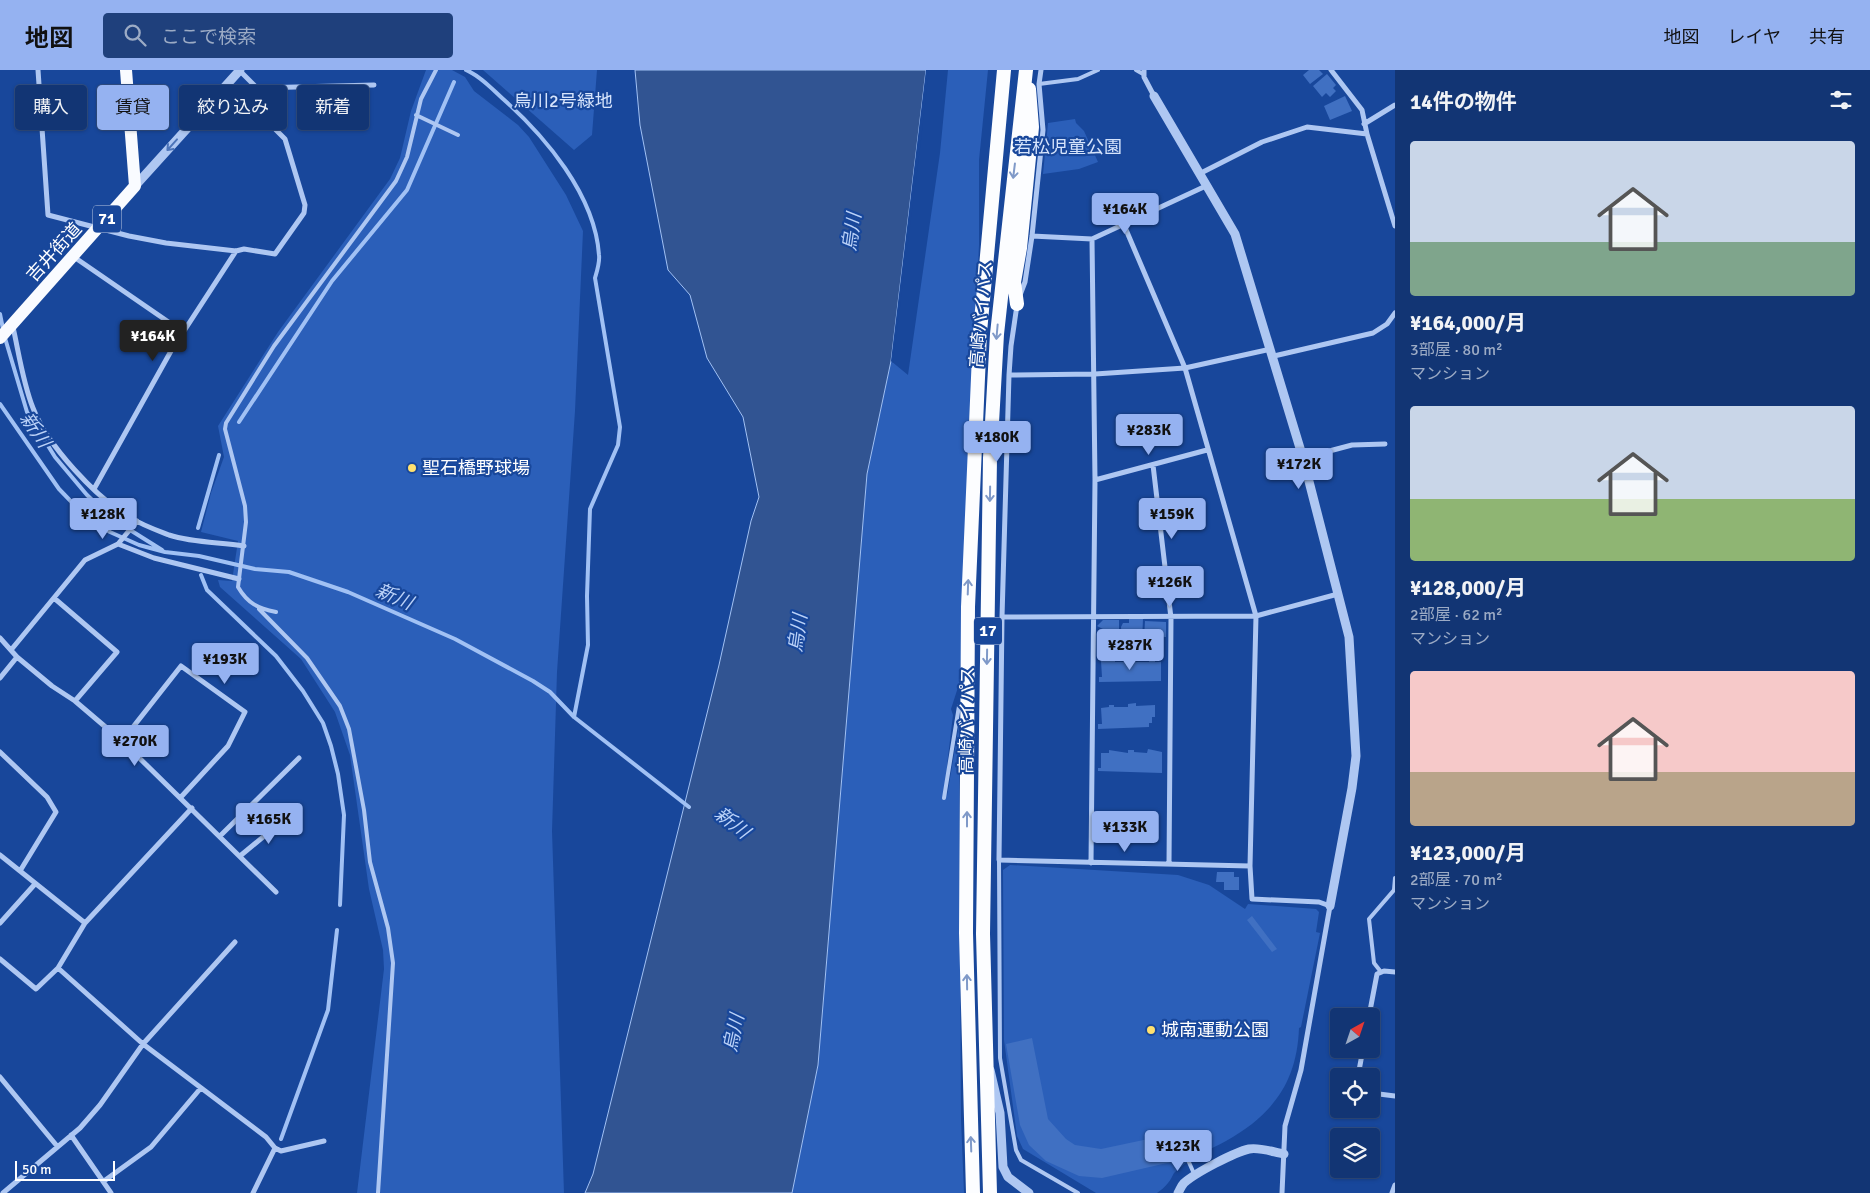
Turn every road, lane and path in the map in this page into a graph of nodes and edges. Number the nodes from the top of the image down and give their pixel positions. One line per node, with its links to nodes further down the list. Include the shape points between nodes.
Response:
1 (38, 70): 29 (street, via 48,215)
2 (126, 70): 25 (main road, 71)
3 (240, 70): 13 (street); 25 (street, one-way to 25)
4 (436, 70): 18 (lane)
5 (1004, 70): 66 (highway, 高崎バイパス / 17, one-way to 5, via 979,351)
6 (1041, 70): 12 (street)
7 (1098, 70): 12 (lane, via 1078,79)
8 (1136, 70): 11 (lane)
9 (1331, 70): 19 (street, via 1362,110)
10 (1026, 71): 34 (highway, via 1032,127 1014,282); 95 (highway, 高崎バイパス / 17, one-way to 95, via 997,334 990,458 983,934)
11 (1144, 72): 16 (street)
12 (1039, 84): 30 (street, via 1043,130)
13 (254, 85)
14 (374, 85): 15 (street)
15 (287, 87)
16 (1154, 96): 23 (street)
17 (1395, 105): 19 (street)
18 (416, 115): 22 (lane); 51 (lane, via 407,157 396,181 274,346 226,423 244,506)
19 (1364, 124): 21 (street)
20 (276, 130): 32 (street, via 285,139 305,205 304,213 275,254 244,249)
21 (1366, 134): 23 (street, via 1307,127 1262,142); 26 (street)
22 (458, 135)
23 (1201, 173): 24 (street)
24 (1208, 185): 27 (street); 39 (street, via 1235,234)
25 (135, 186): 29 (main road, 吉井街道 / 71)
26 (1394, 215): 28 (street)
27 (1124, 225): 31 (street); 40 (street)
28 (1395, 226)
29 (99, 228): 32 (street, via 166,243); 33 (main road, 吉井街道 / 71)
30 (1032, 236): 31 (street); 34 (street, via 1025,282)
31 (1092, 239): 41 (street)
32 (236, 251): 37 (street)
33 (74, 257): 36 (main road, 吉井街道 / 71); 37 (street)
34 (1017, 304): 42 (street)
35 (1395, 313): 39 (street, via 1387,324 1373,333)
36 (12, 324): 38 (main road, 吉井街道 / 71); 48 (street, via 39,420 61,453)
37 (183, 332): 48 (street)
38 (0, 338)
39 (1272, 353): 40 (street); 45 (street)
40 (1185, 368): 41 (street); 44 (street)
41 (1095, 374): 42 (street); 47 (street)
42 (1009, 375): 58 (street)
43 (1385, 444): 45 (street, via 1352,445)
44 (1207, 450): 46 (street); 57 (street)
45 (1303, 458): 53 (street)
46 (1153, 465): 47 (street); 60 (street)
47 (1095, 480): 59 (street)
48 (94, 489): 49 (street)
49 (137, 521): 50 (street); 51 (street, via 171,535)
50 (118, 544): 52 (street, via 154,558); 54 (street, via 85,560)
51 (244, 548): 52 (lane)
52 (239, 576): 55 (lane, via 238,588)
53 (1338, 594): 57 (street); 85 (street, via 1349,637 1356,756)
54 (54, 598): 62 (street); 65 (street, via 117,652)
55 (259, 609): 56 (lane); 112 (lane, via 307,658 340,706 356,756 370,862 388,928 393,962)
56 (276, 612)
57 (1256, 616): 60 (street); 80 (street)
58 (1002, 617): 59 (street); 77 (street)
59 (1093, 617): 60 (street); 78 (street)
60 (1171, 618): 79 (street)
61 (0, 638): 62 (street)
62 (11, 650): 63 (street)
63 (17, 657): 64 (street); 65 (street)
64 (0, 678)
65 (75, 701): 67 (street)
66 (967, 704): 71 (lane, via 959,706); 113 (highway, 高崎バイパス / 17, one-way to 66, via 966,933)
67 (122, 741): 70 (street); 70 (street, via 181,666 246,712 228,746)
68 (0, 752): 81 (street, via 47,797 56,812)
69 (299, 758): 74 (street)
70 (181, 797): 72 (street)
71 (944, 798)
72 (192, 808): 74 (street); 87 (street)
73 (286, 818): 76 (street)
74 (220, 836): 76 (street)
75 (0, 855): 81 (street)
76 (240, 856): 84 (street)
77 (1000, 860): 78 (street); 116 (lane, via 1000,1058 1016,1150 1021,1160)
78 (1091, 862): 79 (street)
79 (1169, 864): 80 (street)
80 (1250, 866): 85 (street, via 1252,900 1319,902)
81 (20, 871): 83 (street)
82 (1395, 878): 91 (lane, via 1394,890 1369,919 1374,963)
83 (35, 884): 86 (street); 87 (street)
84 (276, 892)
85 (1330, 906): 105 (street, via 1301,1070 1285,1126)
86 (0, 923)
87 (85, 923): 90 (street)
88 (235, 942): 94 (street)
89 (0, 959): 90 (street, via 36,989)
90 (58, 968): 94 (street)
91 (1381, 972): 92 (street); 93 (street, via 1377,974)
92 (1395, 972)
93 (1371, 1008)
94 (143, 1044): 97 (street); 101 (street, via 100,1105)
95 (986, 1056): 114 (highway, 高崎バイパス / 17); 115 (street, via 1000,1113 1003,1167 1008,1177)
96 (0, 1077): 103 (street)
97 (200, 1089): 104 (street, via 266,1137); 107 (street, via 151,1147)
98 (1380, 1094): 99 (street)
99 (1395, 1096)
100 (1178, 1133): 106 (lane)
101 (71, 1135): 103 (street); 107 (street)
102 (324, 1141): 104 (street, via 281,1151)
103 (57, 1146): 109 (street)
104 (275, 1148): 111 (street)
105 (1284, 1154): 106 (street, via 1249,1149); 118 (street)
106 (1195, 1176): 117 (street, via 1183,1184)
107 (104, 1181): 110 (street)
108 (1395, 1185): 119 (street)
109 (3, 1193)
110 (112, 1193)
111 (253, 1193)
112 (378, 1193)
113 (973, 1193)
114 (990, 1193)
115 (1028, 1193)
116 (1078, 1193)
117 (1178, 1193)
118 (1282, 1193)
119 (1392, 1193)

